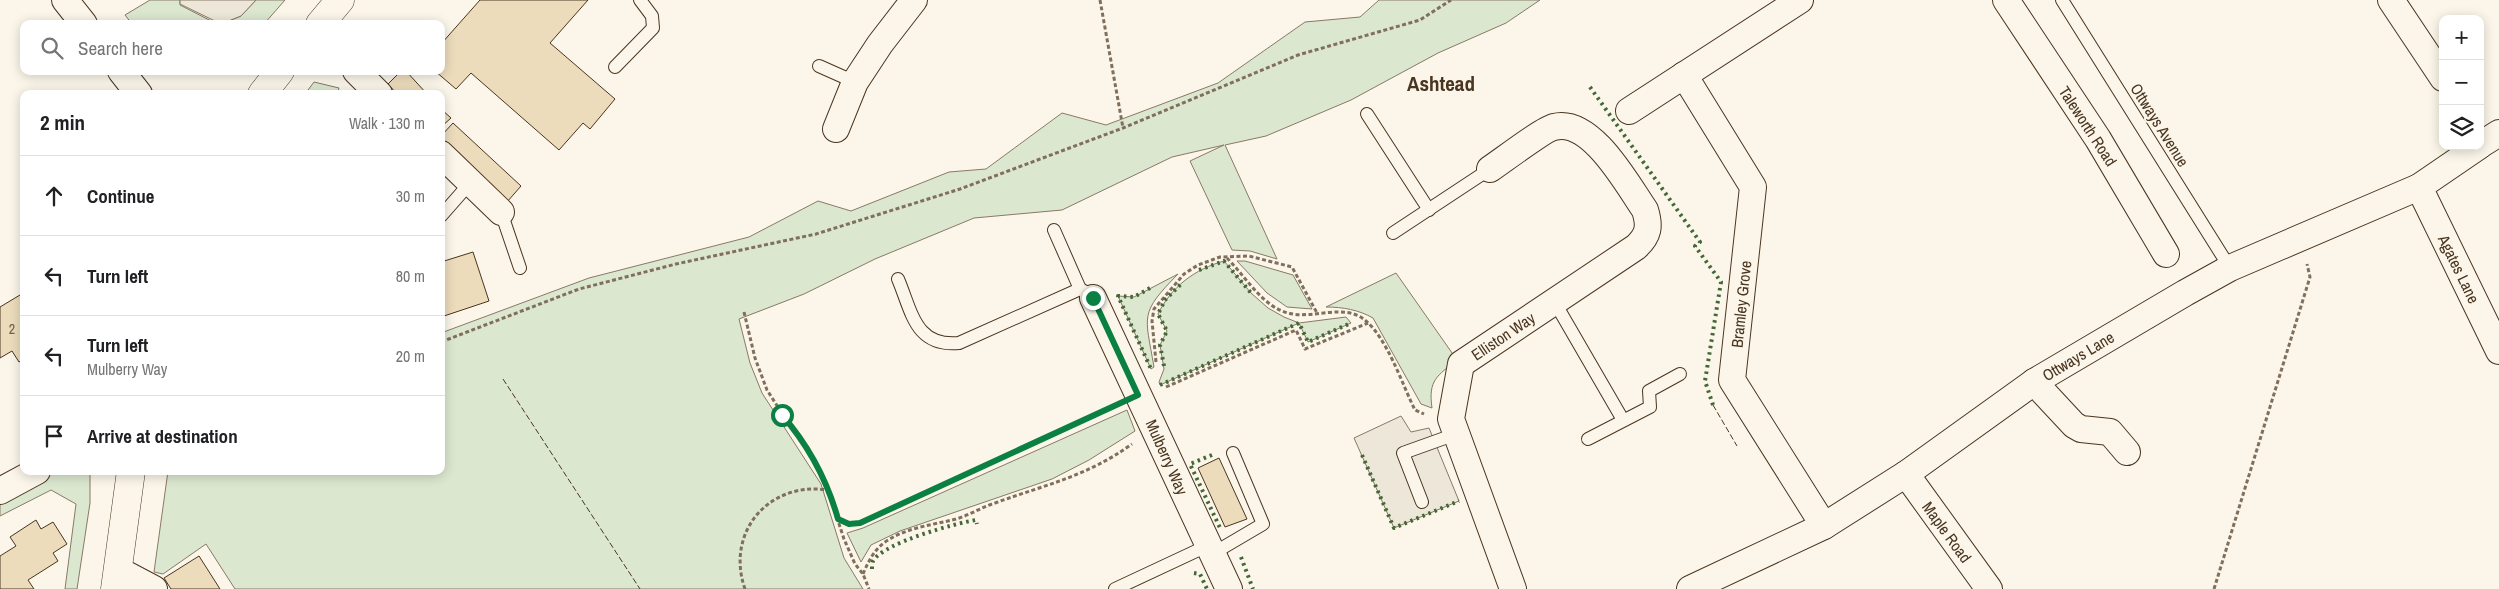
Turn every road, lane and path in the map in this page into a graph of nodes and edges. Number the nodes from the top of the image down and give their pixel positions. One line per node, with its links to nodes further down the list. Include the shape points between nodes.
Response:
1 (65, 0): 11 (street)
2 (340, 0): 12 (highway)
3 (640, 0): 14 (lane, via 652,16 653,28)
4 (914, 0): 20 (street)
5 (1100, 0): 26 (path)
6 (1451, 0): 26 (path, via 1420,20 1298,55)
7 (1800, 0): 19 (street)
8 (2006, 0): 39 (street, Taleworth Road, via 2098,139)
9 (2062, 0): 42 (lane, Ottways Avenue)
10 (2391, 0): 15 (street)
11 (81, 20)
12 (323, 20)
13 (819, 66): 20 (lane)
14 (615, 67)
15 (2439, 72)
16 (124, 75): 21 (street)
17 (277, 75): 22 (highway)
18 (360, 75): 23 (street)
19 (1684, 75): 24 (street); 67 (street, Bramley Grove, via 1753,187 1732,380)
20 (855, 82): 27 (street)
21 (136, 90)
22 (265, 90)
23 (375, 90)
24 (1629, 111)
25 (1367, 114): 33 (lane)
26 (1122, 128): 49 (path, via 960,188 816,234 579,289)
27 (836, 129)
28 (2485, 140): 32 (street, Ottways Lane)
29 (445, 158): 31 (street)
30 (1490, 169): 33 (lane); 45 (street, Elliston Way, via 1554,127 1578,129 1596,142 1645,210 1649,230 1644,239)
31 (470, 182): 34 (lane); 35 (street)
32 (2419, 187): 38 (street, Ottways Lane); 50 (street, Agates Lane)
33 (1429, 210): 37 (lane)
34 (445, 211)
35 (501, 212): 41 (lane)
36 (1054, 230): 44 (lane)
37 (1393, 234)
38 (2301, 238): 42 (street, Ottways Lane); 79 (path, via 2310,277)
39 (2166, 254)
40 (1226, 258): 47 (path, via 1268,302 1287,313); 47 (path, via 1249,256 1292,267); 53 (path, via 1198,265 1184,274 1154,309 1152,321 1157,376)
41 (520, 268)
42 (2230, 268): 52 (street, Ottways Lane)
43 (898, 279): 44 (lane, via 919,330 944,344 959,343)
44 (1086, 294): 53 (street, Mulberry Way)
45 (1554, 301): 54 (lane); 55 (street, Elliston Way, via 1461,364)
46 (744, 312): 63 (path, via 755,358 768,390 782,415 802,438)
47 (1317, 314): 48 (path, via 1349,312)
48 (1368, 323): 53 (path, via 1305,349 1296,330 1154,393); 55 (path, via 1377,333 1415,410)
49 (445, 340)
50 (2499, 351)
51 (1680, 374): 54 (lane, via 1649,391 1650,407)
52 (2034, 382): 58 (street, via 2074,425 2081,429 2110,432); 60 (street, Ottways Lane)
53 (1144, 391): 56 (street, Mulberry Way); 66 (path, via 860,523 849,524)
54 (1624, 420): 57 (lane)
55 (1454, 427): 65 (lane, via 1403,453); 76 (street)
56 (1155, 428): 68 (street, Mulberry Way); 69 (path, via 1108,461 1060,483 958,518 920,526 887,541 873,553)
57 (1588, 440)
58 (2127, 452)
59 (1233, 453): 68 (lane, via 1264,524)
60 (1906, 474): 67 (street, Ottways Lane); 78 (street, Maple Road)
61 (30, 475): 64 (street)
62 (130, 475): 70 (highway)
63 (828, 490): 66 (path); 72 (path, via 817,488 780,495 763,506 746,532 741,550 740,574)
64 (0, 491)
65 (1422, 502)
66 (838, 519): 69 (path)
67 (1824, 526): 77 (street, Ottways Lane)
68 (1210, 550): 74 (lane); 75 (street, Mulberry Way)
69 (863, 574): 73 (path)
70 (116, 580): 71 (street)
71 (154, 589)
72 (745, 589)
73 (869, 589)
74 (1115, 589)
75 (1229, 589)
76 (1513, 589)
77 (1690, 589)
78 (1989, 589)
79 (2214, 589)

